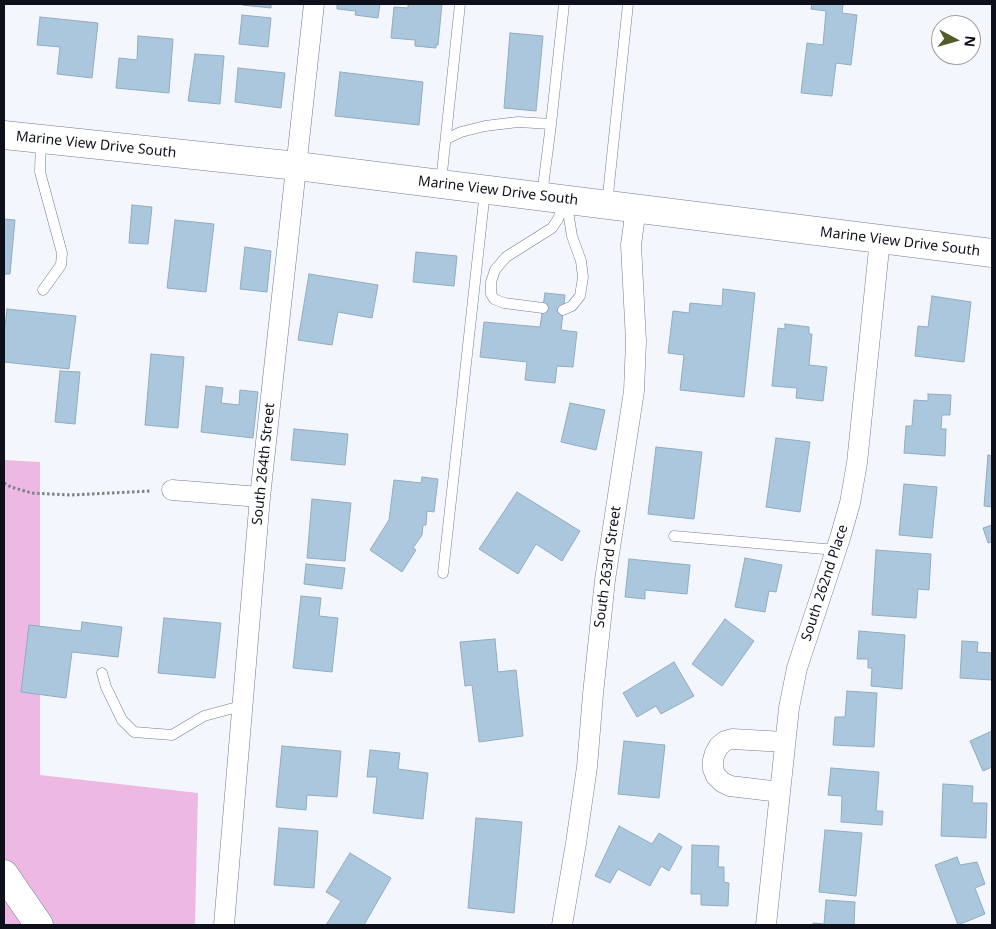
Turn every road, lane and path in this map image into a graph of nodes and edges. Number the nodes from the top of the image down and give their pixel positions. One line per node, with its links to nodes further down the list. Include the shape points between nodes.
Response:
1 (314, 4): 9 (street, South 264th Street)
2 (460, 4): 8 (lane)
3 (564, 4): 5 (lane)
4 (628, 4): 13 (lane)
5 (551, 124): 8 (lane, via 518,122 485,126); 12 (lane)
6 (4, 135): 7 (main road, Marine View Drive South)
7 (41, 139): 9 (main road, Marine View Drive South); 17 (lane, via 40,172 62,253 61,265)
8 (446, 139): 10 (lane)
9 (297, 166): 10 (main road, Marine View Drive South); 22 (street, South 264th Street)
10 (441, 183): 11 (main road, Marine View Drive South)
11 (486, 189): 12 (main road, Marine View Drive South); 25 (lane)
12 (554, 198): 13 (main road, Marine View Drive South); 18 (lane, via 558,219 552,228 506,257 495,270 491,282 494,299); 19 (lane, via 572,236 583,277 580,296)
13 (607, 204): 14 (main road, Marine View Drive South)
14 (636, 208): 15 (main road, Marine View Drive South); 33 (street, South 263rd Street, via 631,245 636,341 634,391 605,580 587,767)
15 (880, 240): 16 (main road, Marine View Drive South); 24 (street, South 262nd Place, via 857,462)
16 (992, 253)
17 (43, 290)
18 (542, 308)
19 (564, 310)
20 (4, 483): 21 (path, via 32,493 71,495)
21 (172, 490): 22 (street)
22 (260, 497): 27 (street, South 264th Street)
23 (674, 536): 24 (lane)
24 (836, 550): 28 (street, South 262nd Place, via 797,668)
25 (443, 573)
26 (102, 673): 27 (lane, via 122,720 134,732 172,735 204,716)
27 (242, 706): 32 (street, South 264th Street)
28 (785, 742): 29 (street, South 262nd Place); 29 (street, via 732,739 719,746 713,760 716,776 730,786)
29 (780, 792): 34 (street, South 262nd Place)
30 (4, 874): 31 (main road)
31 (39, 925)
32 (224, 925)
33 (562, 925)
34 (766, 925)

